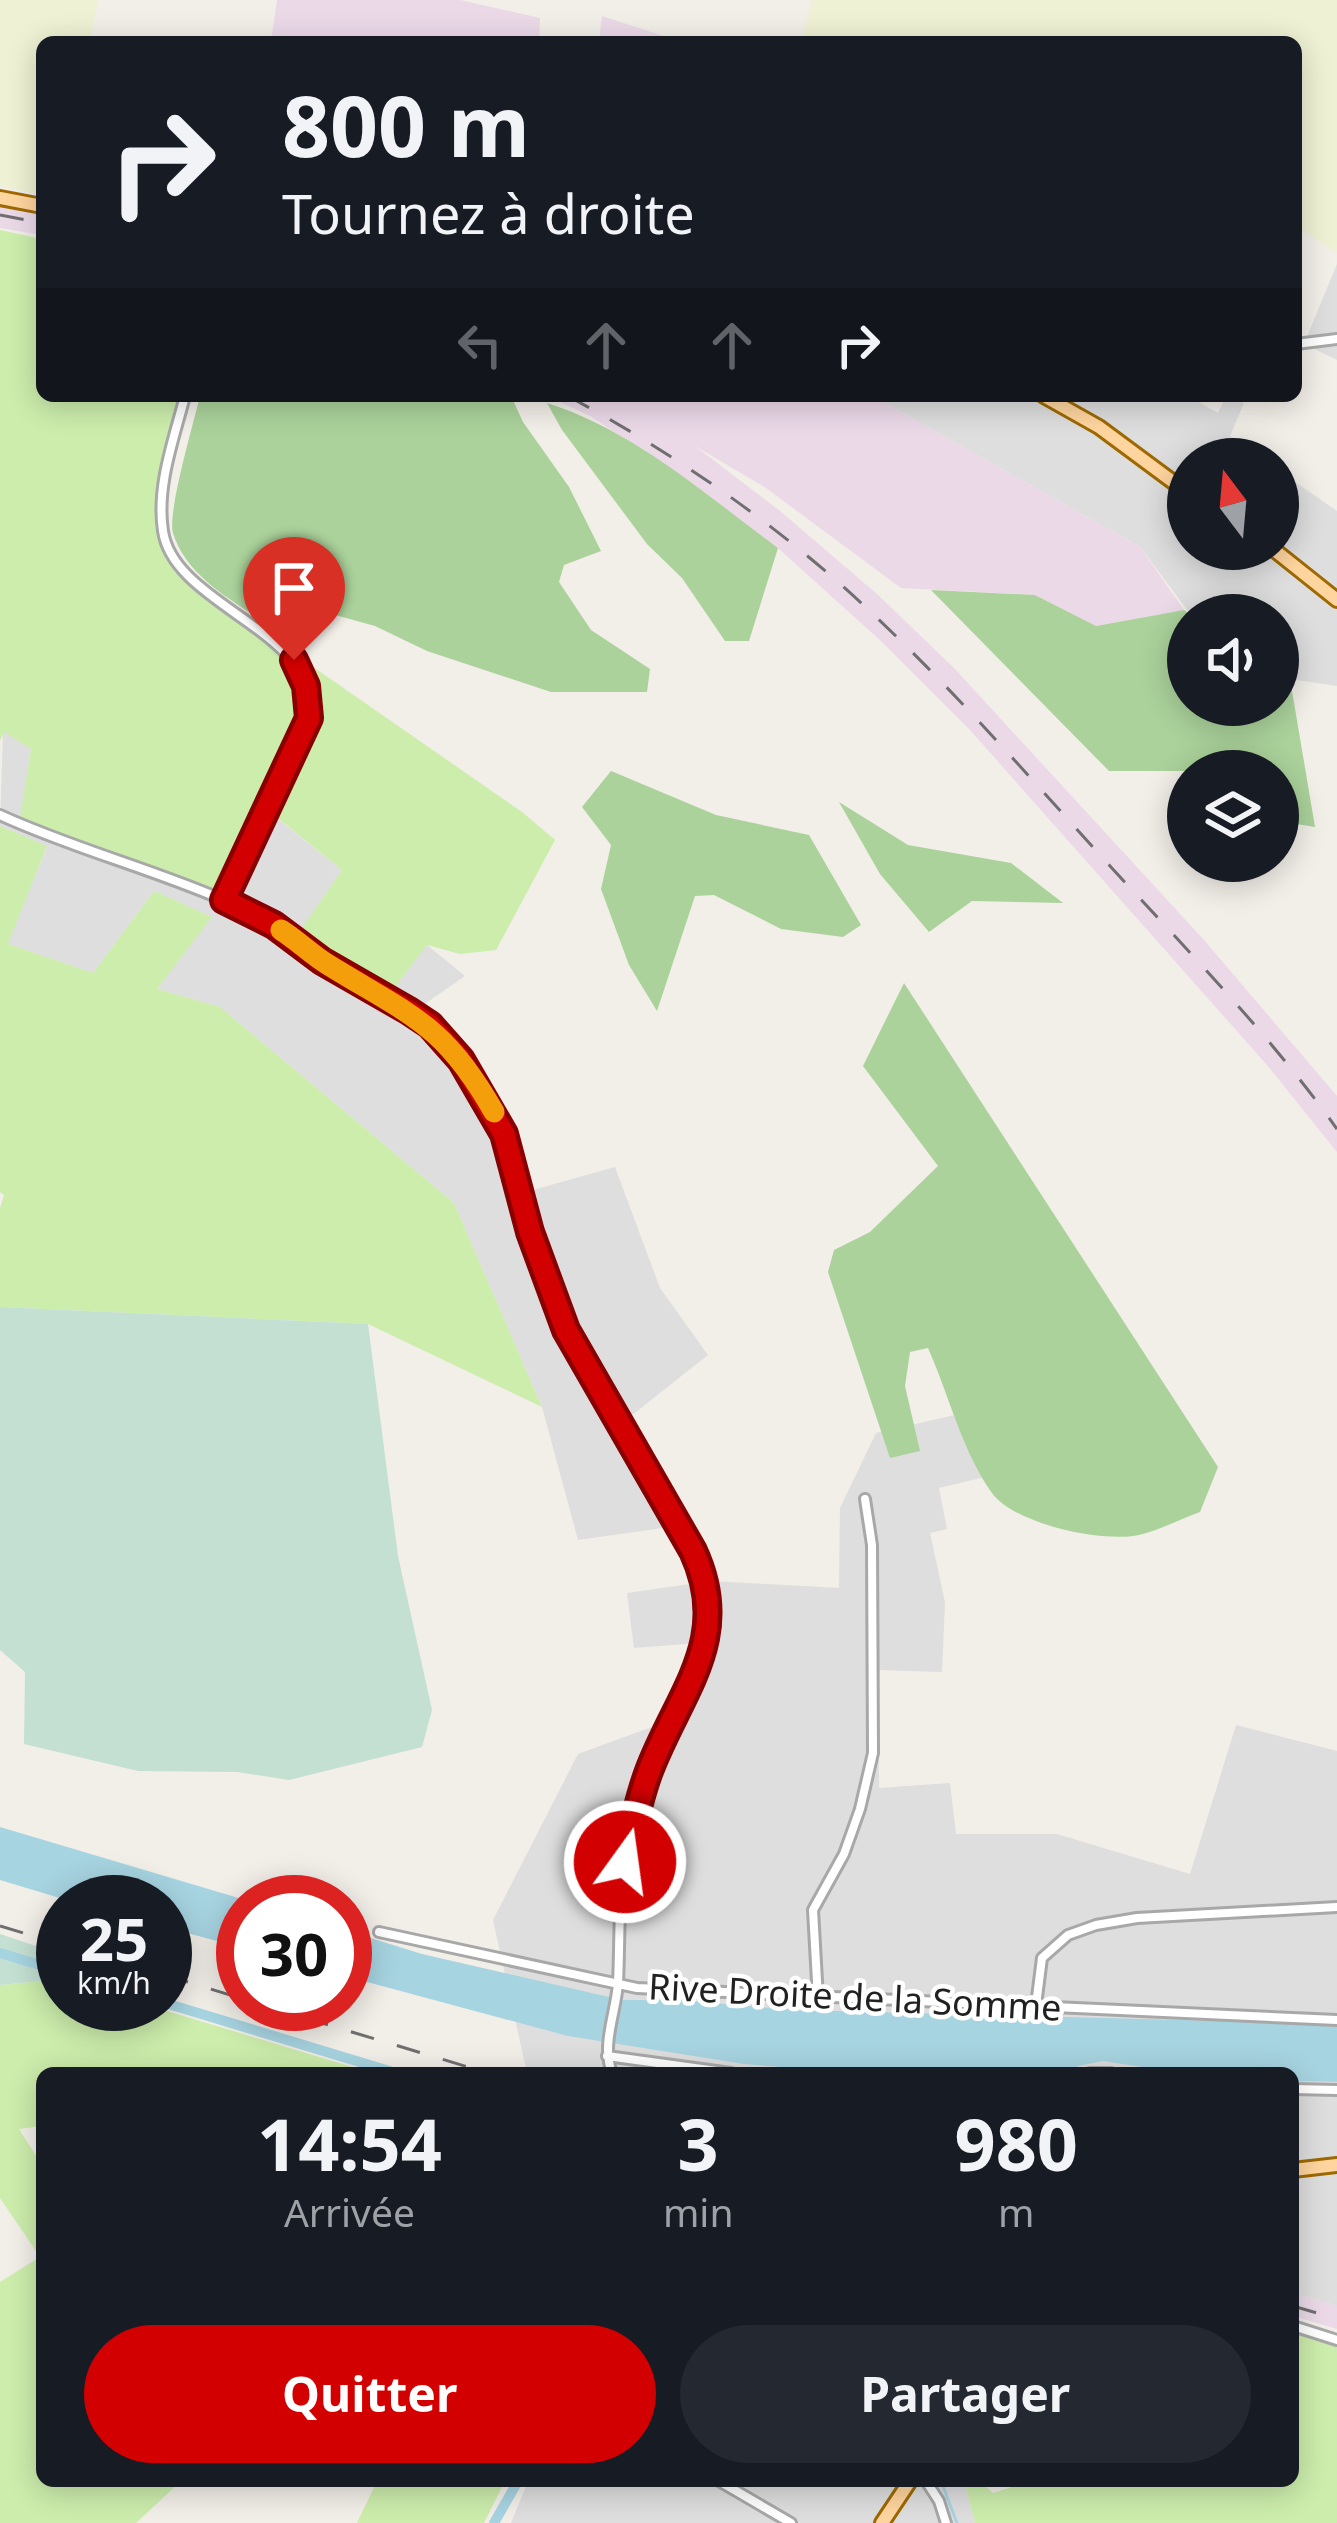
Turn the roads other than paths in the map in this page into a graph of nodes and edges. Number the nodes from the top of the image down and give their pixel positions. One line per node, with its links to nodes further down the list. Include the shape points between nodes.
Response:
1 (0, 198): 2 (main road)
2 (36, 205)
3 (1337, 339): 4 (street)
4 (1302, 343)
5 (184, 402): 11 (street, via 164,488 167,546 294,660 309,702 297,750)
6 (1054, 402): 7 (main road)
7 (1167, 477)
8 (1299, 569): 9 (main road)
9 (1337, 600)
10 (0, 815): 11 (street)
11 (224, 900): 15 (street, via 430,1025 461,1060 504,1134 566,1330 700,1565 706,1641 647,1776 630,1840)
12 (865, 1498): 16 (street, via 873,1754 844,1854 811,1919)
13 (1337, 1907): 17 (street, via 1096,1925 1068,1935 1042,1958)
14 (379, 1932): 15 (street, Rive Droite de la Somme)
15 (618, 1987): 16 (street, Rive Droite de la Somme); 19 (street)
16 (818, 1999): 17 (street, Rive Droite de la Somme)
17 (1036, 2005): 18 (street, Rive Droite de la Somme)
18 (1337, 2020)
19 (607, 2052): 20 (street); 21 (street)
20 (611, 2067)
21 (695, 2067)
22 (1299, 2089): 23 (street)
23 (1337, 2090)
24 (1337, 2165): 25 (main road)
25 (1299, 2169)
26 (1299, 2328): 27 (street)
27 (1337, 2339)
28 (729, 2487): 31 (street)
29 (906, 2487): 32 (main road)
30 (930, 2487): 33 (street)
31 (791, 2523)
32 (882, 2523)
33 (946, 2523)

